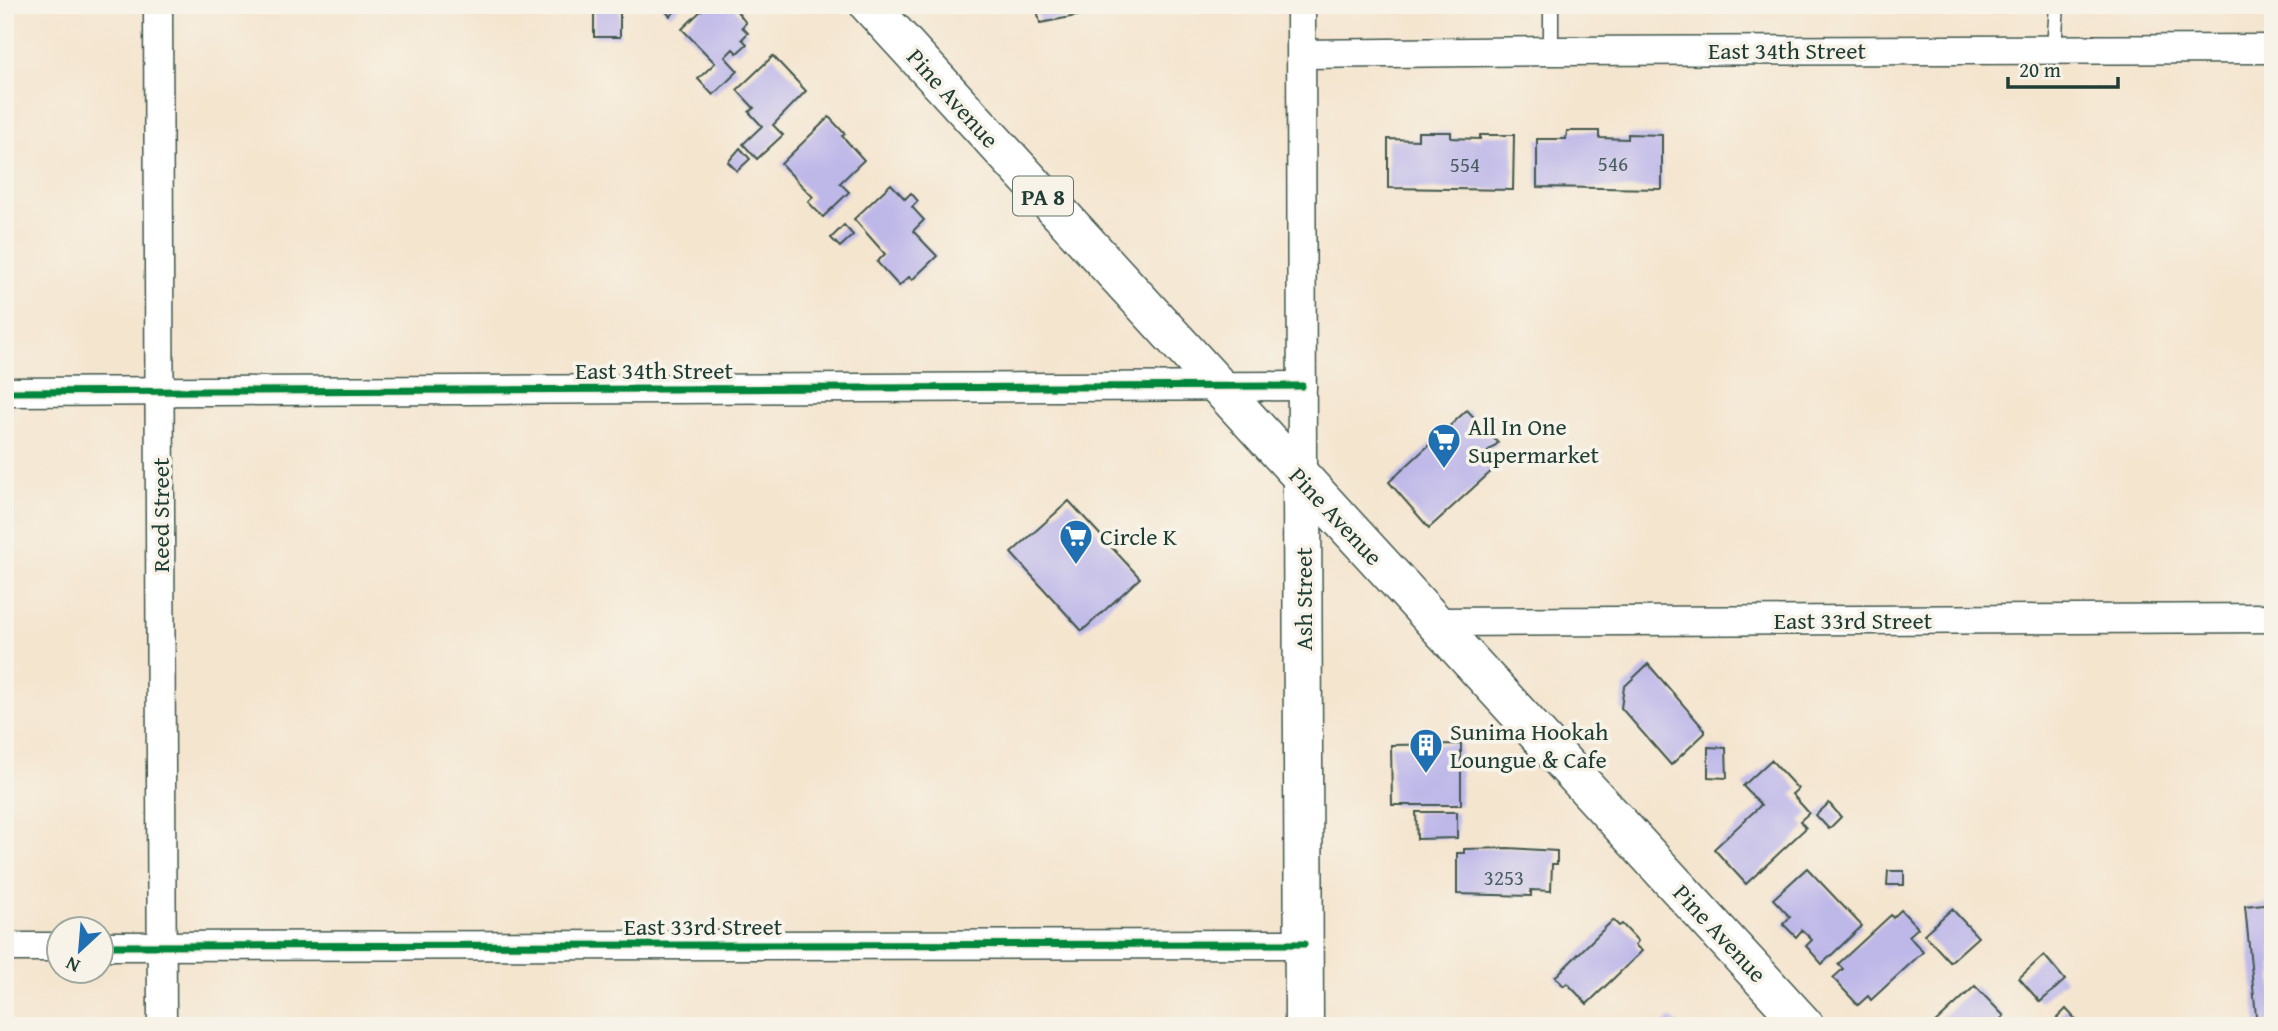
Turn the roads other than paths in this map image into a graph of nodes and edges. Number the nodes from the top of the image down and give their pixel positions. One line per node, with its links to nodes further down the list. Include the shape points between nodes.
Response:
1 (158, 5): 12 (street, Reed Street)
2 (869, 5): 11 (main road, Pine Avenue / PA 8)
3 (1301, 5): 9 (street, Ash Street)
4 (1551, 5): 8 (lane)
5 (2057, 5): 6 (lane)
6 (2054, 49): 7 (street, East 34th Street); 8 (street, East 34th Street)
7 (2273, 50)
8 (1550, 51): 9 (street, East 34th Street)
9 (1302, 54): 10 (street, Ash Street)
10 (1303, 386): 11 (street, East 34th Street); 14 (street, Ash Street)
11 (1217, 387): 12 (street, East 34th Street); 14 (main road, Pine Avenue / PA 8)
12 (160, 391): 13 (street, East 34th Street); 18 (street, Reed Street)
13 (5, 392)
14 (1302, 478): 16 (main road, Pine Avenue / PA 8); 17 (main road, Ash Street)
15 (2273, 618): 16 (street, East 33rd Street)
16 (1434, 622): 24 (main road, Pine Avenue / PA 8)
17 (1304, 944): 18 (street, East 33rd Street); 23 (main road, Ash Street)
18 (161, 946): 21 (street, East 33rd Street); 22 (street, Reed Street)
19 (5, 947): 20 (street)
20 (46, 947)
21 (116, 947)
22 (162, 1026)
23 (1304, 1026)
24 (1805, 1026)

